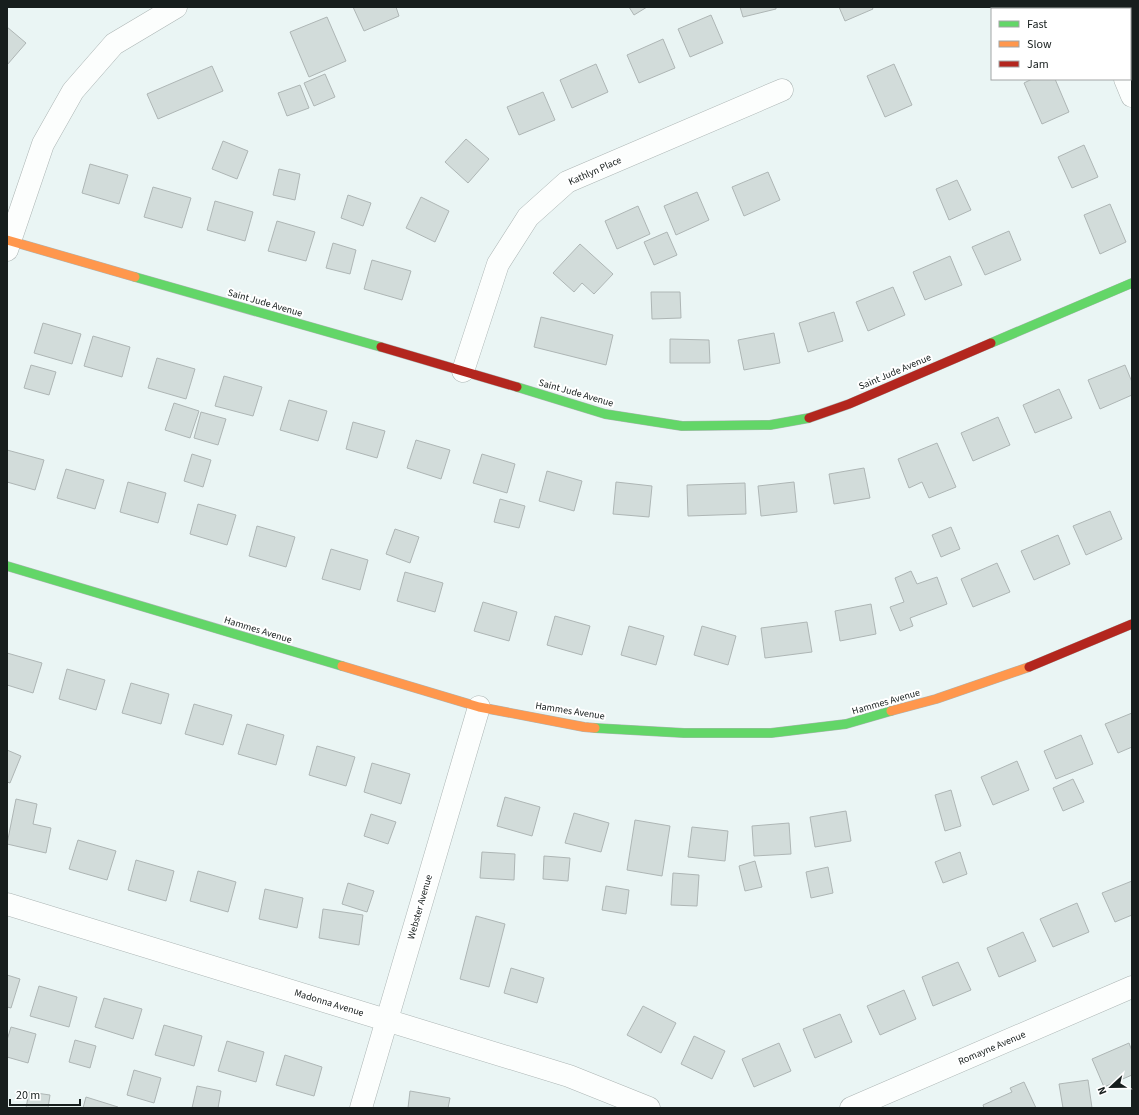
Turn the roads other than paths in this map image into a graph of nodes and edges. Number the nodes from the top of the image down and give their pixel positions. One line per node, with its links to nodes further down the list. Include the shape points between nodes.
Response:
1 (176, 7): 5 (street, via 114,44 73,91 43,144)
2 (1125, 80): 4 (street)
3 (782, 90): 7 (street, Kathlyn Place, via 567,182 528,217 498,264)
4 (1132, 96)
5 (8, 243): 7 (street, Saint Jude Avenue)
6 (1132, 283): 7 (street, Saint Jude Avenue, via 850,404 809,418 770,425 682,426 605,414)
7 (463, 371)
8 (7, 566): 10 (street, Hammes Avenue)
9 (1132, 624): 10 (street, Hammes Avenue, via 1019,671 936,699 846,724 771,733 684,733 584,727)
10 (479, 707): 13 (street, Webster Avenue)
11 (7, 904): 13 (street, Madonna Avenue)
12 (1132, 987): 16 (street, Romayne Avenue)
13 (387, 1021): 14 (street, Webster Avenue); 15 (street, Madonna Avenue, via 569,1076)
14 (361, 1108)
15 (649, 1108)
16 (851, 1108)

